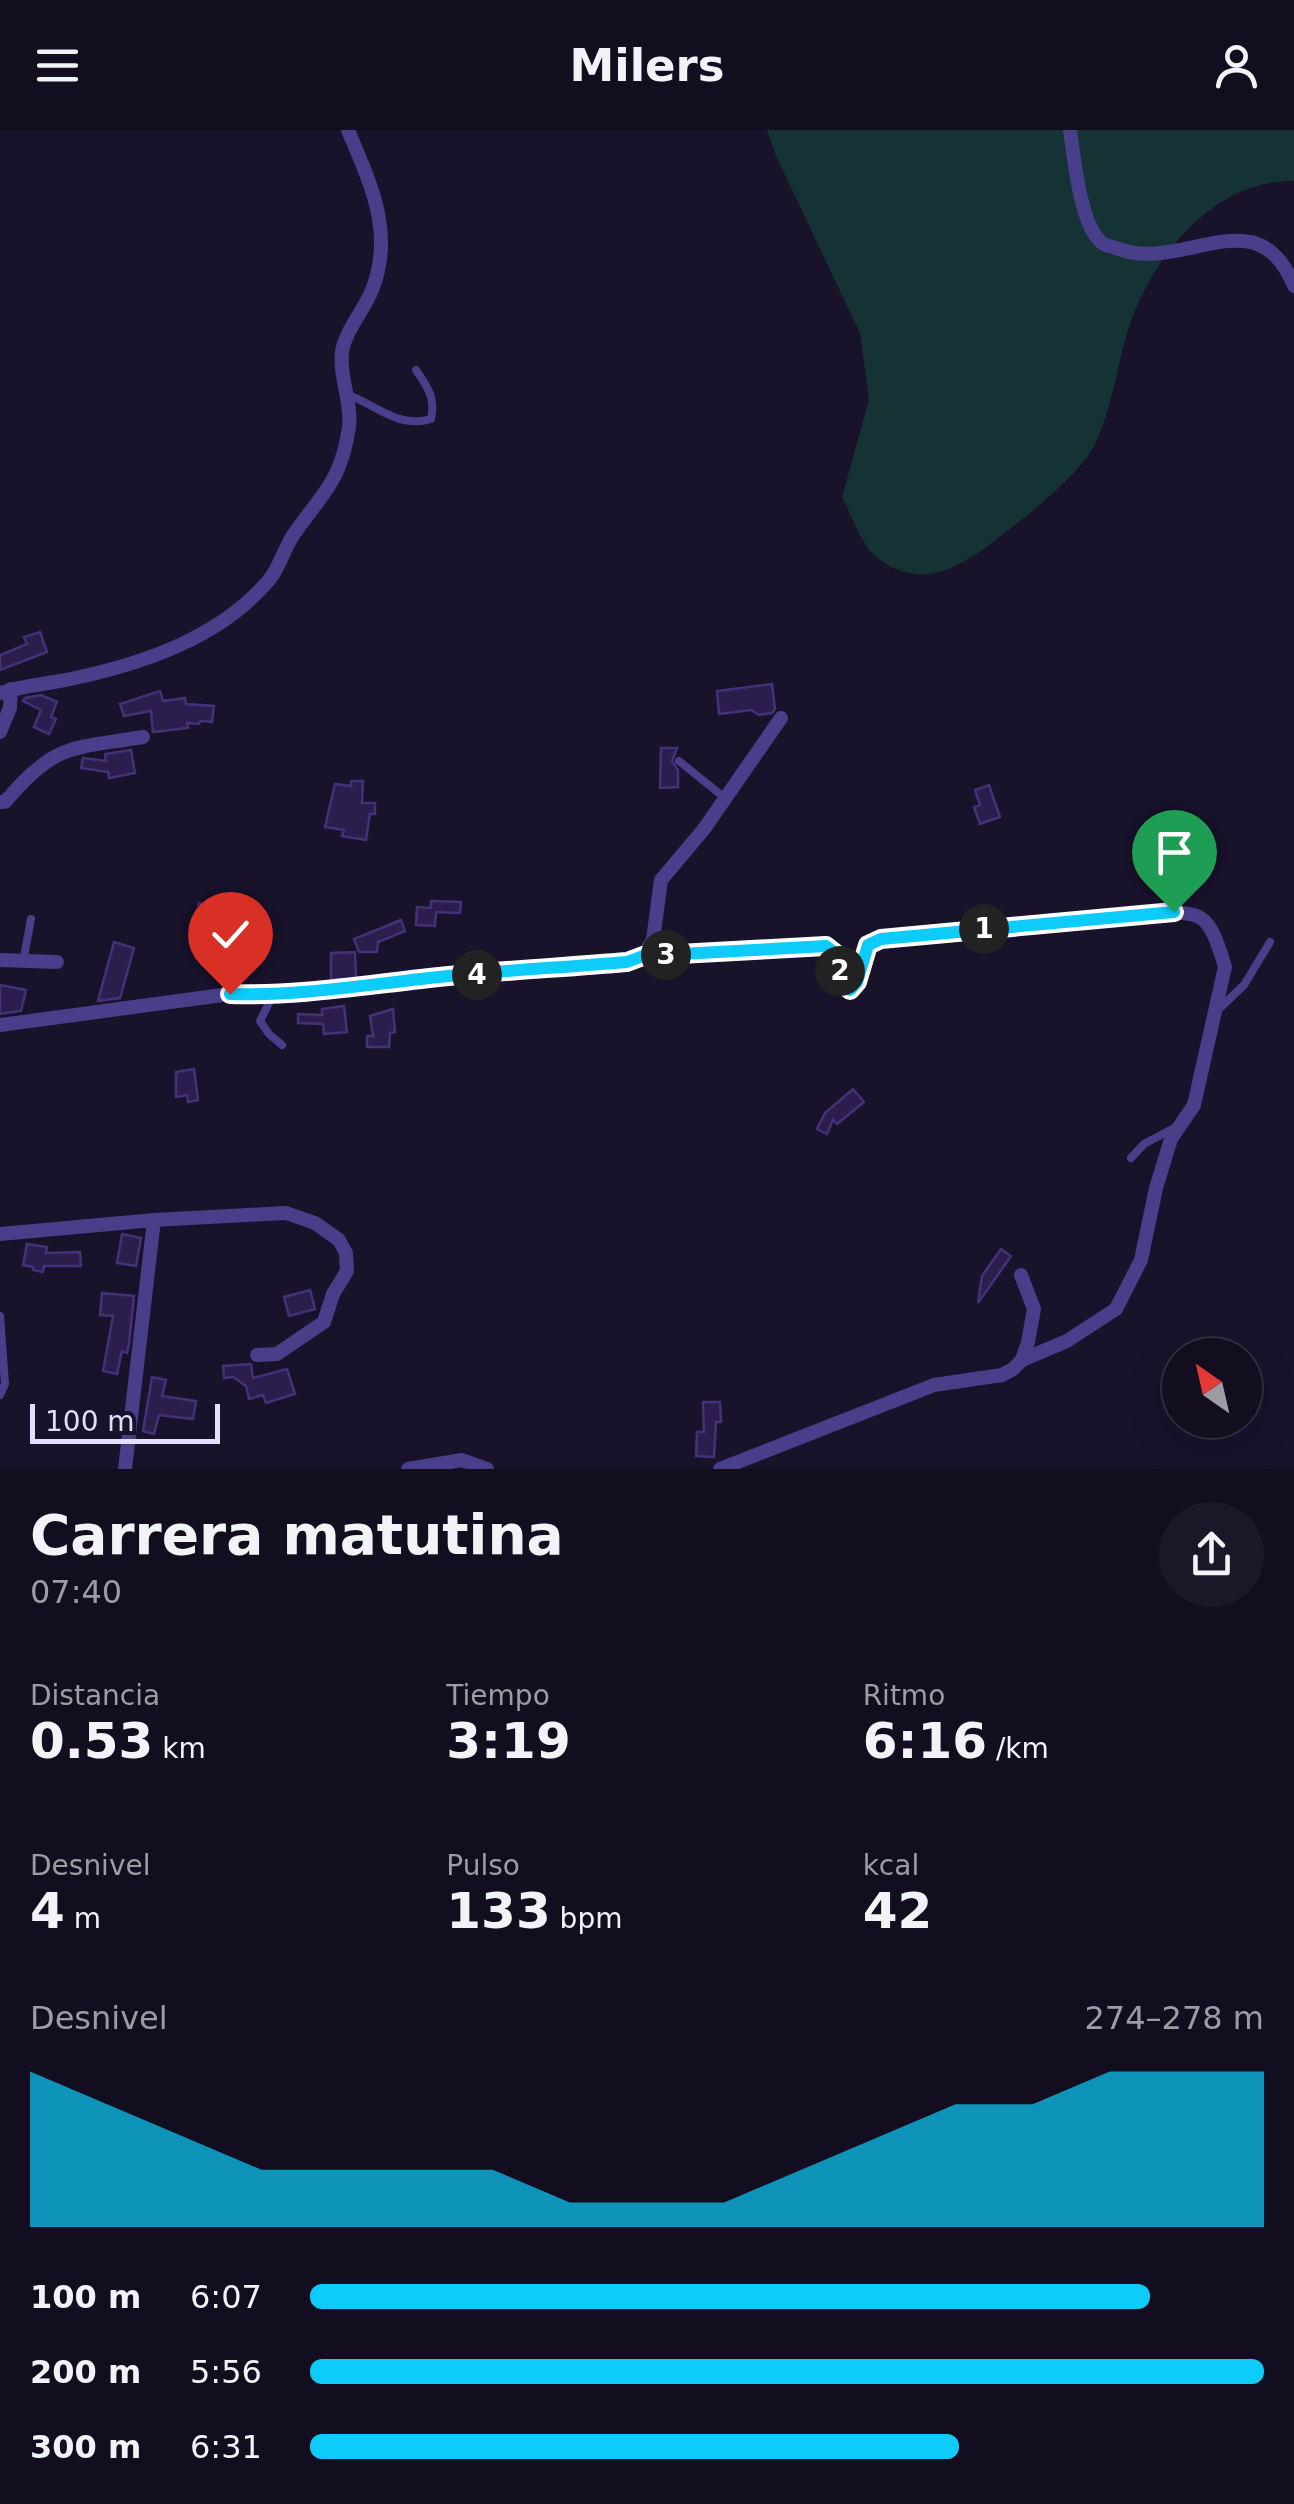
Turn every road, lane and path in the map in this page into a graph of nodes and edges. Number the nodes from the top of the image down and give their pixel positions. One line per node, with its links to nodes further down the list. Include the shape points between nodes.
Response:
1 (348, 130): 5 (street, via 383,230 374,286 342,346)
2 (1070, 130): 3 (street, via 1087,218 1101,242 1132,255 1256,241 1278,256)
3 (1294, 286)
4 (416, 370): 5 (lane, via 429,388 430,419 402,422)
5 (346, 394): 6 (street, via 349,424 331,488 292,537 272,578 249,601 172,649)
6 (6, 691): 8 (street, via 10,708)
7 (781, 718): 11 (street)
8 (0, 732)
9 (142, 737): 12 (street, via 54,755)
10 (678, 761): 11 (lane)
11 (726, 799): 15 (street, via 662,880 653,940)
12 (0, 802)
13 (31, 918): 17 (lane)
14 (1270, 942): 20 (lane, via 1244,984)
15 (643, 956): 19 (street); 20 (street, via 826,946 850,990 868,945 881,939 1190,911 1210,930 1225,967)
16 (0, 960): 17 (street)
17 (24, 962): 18 (street)
18 (57, 962)
19 (273, 995): 21 (street, via 230,994); 22 (lane, via 260,1020)
20 (1216, 1012): 23 (street, via 1194,1105)
21 (0, 1025)
22 (282, 1045)
23 (1180, 1125): 24 (lane); 30 (street, via 1164,1157 1141,1260 1116,1308 1067,1341)
24 (1131, 1158)
25 (154, 1220): 26 (street); 29 (street, via 286,1213 338,1240 346,1272 324,1322 277,1354); 32 (street)
26 (0, 1234)
27 (1021, 1275): 30 (street, via 1034,1309)
28 (0, 1316): 31 (lane, via 6,1384)
29 (257, 1354)
30 (1022, 1360): 35 (street, via 1002,1375 934,1385)
31 (0, 1395)
32 (125, 1469)
33 (408, 1469): 34 (street, via 462,1460)
34 (487, 1469)
35 (720, 1469)

